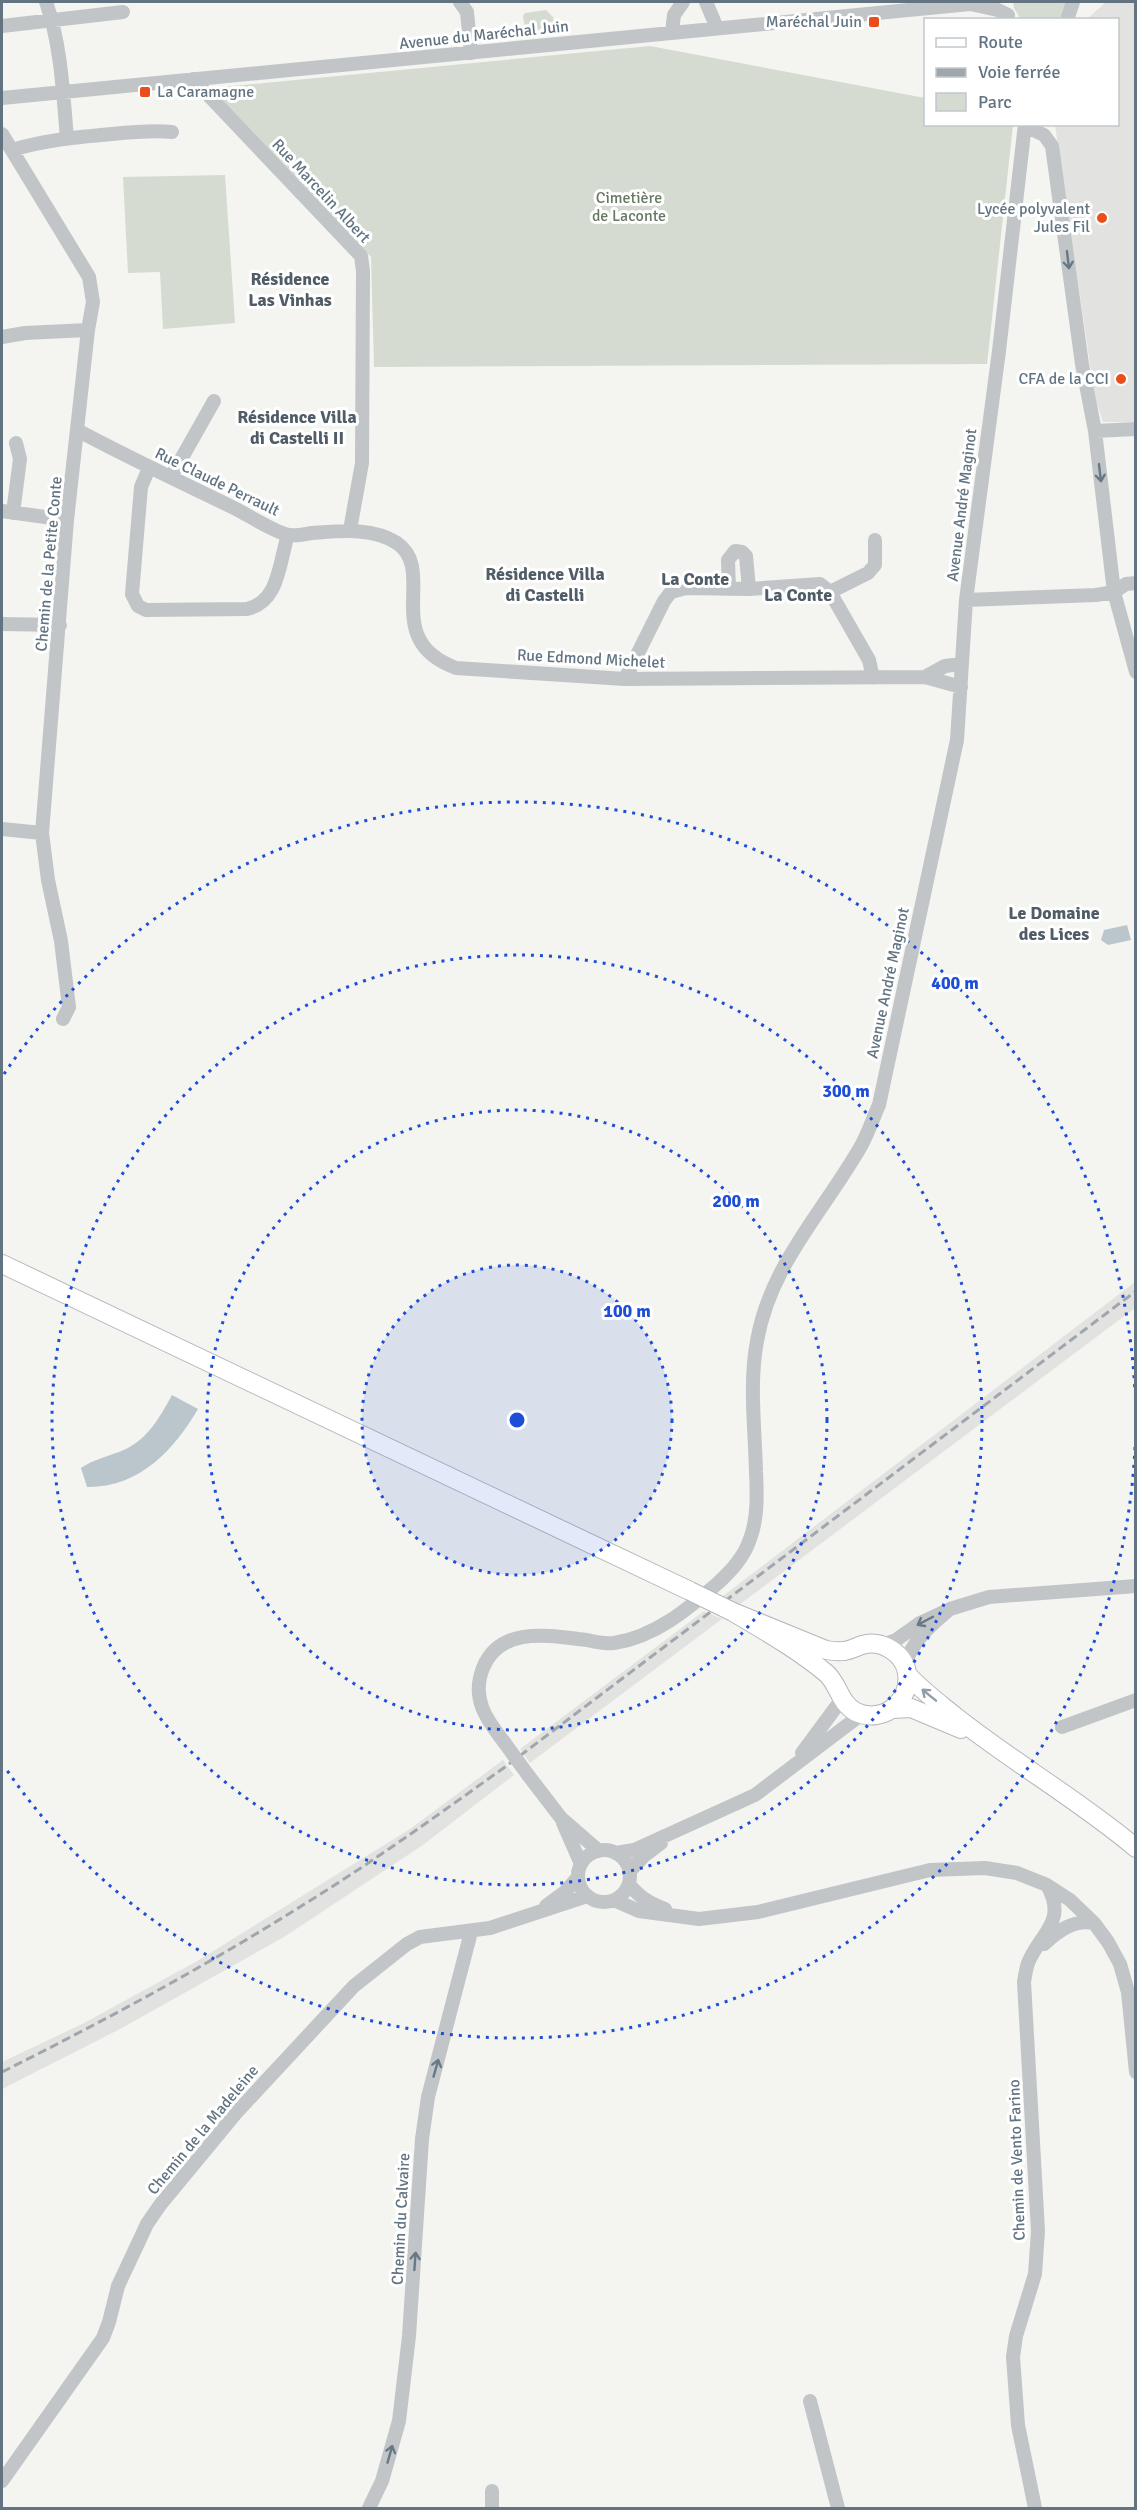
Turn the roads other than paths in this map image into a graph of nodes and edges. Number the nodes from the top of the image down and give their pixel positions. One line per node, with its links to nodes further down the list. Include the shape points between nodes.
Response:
1 (46, 2): 10 (street)
2 (460, 2): 14 (street, via 467,12)
3 (683, 2): 13 (street, via 674,15)
4 (705, 2): 12 (street)
5 (1083, 2): 7 (street)
6 (972, 3): 9 (street, Avenue du Maréchal Juin); 12 (street, Avenue du Maréchal Juin)
7 (1071, 11)
8 (123, 12): 10 (street)
9 (1008, 12)
10 (52, 19): 11 (street); 16 (street)
11 (2, 26)
12 (717, 28): 13 (street, Avenue du Maréchal Juin)
13 (672, 32): 14 (street, Avenue du Maréchal Juin)
14 (471, 53): 15 (street, Avenue du Maréchal Juin)
15 (193, 79): 16 (street, Avenue du Maréchal Juin); 35 (street, Rue Marcelin Albert, via 361,256 362,463)
16 (63, 93): 17 (street, Avenue du Maréchal Juin); 22 (street)
17 (2, 98)
18 (1025, 126): 43 (street, Avenue André Maginot)
19 (1027, 126): 29 (street, one-way to 29, via 1048,138 1052,146)
20 (172, 132): 22 (street)
21 (2, 134): 23 (street, Chemin de la Petite Conte)
22 (67, 138): 23 (street)
23 (12, 150): 24 (street, Chemin de la Petite Conte, via 89,277 93,302)
24 (88, 330): 25 (street); 28 (street, Chemin de la Petite Conte)
25 (2, 337)
26 (214, 402): 32 (street)
27 (1136, 429): 29 (street)
28 (77, 430): 31 (street, Rue Claude Perrault); 34 (street, Chemin de la Petite Conte)
29 (1095, 431): 42 (street, one-way to 42)
30 (16, 443): 33 (street, via 20,459)
31 (149, 468): 32 (street, Rue Claude Perrault); 36 (street, via 141,487 132,594 138,606 146,610 256,607 274,590)
32 (171, 477): 36 (street, Rue Claude Perrault)
33 (7, 512): 34 (street)
34 (68, 520): 45 (street, Chemin de la Petite Conte)
35 (350, 530): 36 (street, Rue Claude Perrault); 50 (street, Rue Edmond Michelet, via 380,536 405,550 411,562 414,623 419,640 438,661 456,668)
36 (288, 535)
37 (875, 540): 41 (street, via 875,565 868,573)
38 (1136, 584): 42 (street, via 1126,584)
39 (729, 589): 40 (street); 40 (street, via 728,560 735,551 746,556); 50 (street, via 686,588 671,592)
40 (749, 589): 41 (street, via 820,584)
41 (830, 592): 49 (street, via 869,660)
42 (1114, 592): 43 (street); 47 (street)
43 (966, 600): 46 (street, Avenue André Maginot)
44 (2, 624): 45 (street)
45 (60, 625): 53 (street, Chemin de la Petite Conte)
46 (962, 664): 48 (street, Rue Edmond Michelet); 51 (street, Avenue André Maginot)
47 (1136, 672)
48 (942, 676): 49 (street, Rue Edmond Michelet); 51 (street, Rue Edmond Michelet)
49 (873, 678): 50 (street, Rue Edmond Michelet)
50 (625, 679)
51 (961, 687): 69 (street, Avenue André Maginot, bridge, via 947,795 879,1105 861,1145 785,1262 768,1298 757,1341 757,1503 751,1538 738,1562 718,1582 665,1624 642,1636 611,1644 545,1635 516,1637 485,1662 478,1688 486,1720)
52 (2, 829): 53 (street)
53 (42, 833): 54 (street, Chemin de la Petite Conte, via 69,1006)
54 (63, 1019)
55 (2, 1264): 58 (main road, bridge)
56 (1136, 1586): 57 (street, via 989,1597)
57 (950, 1609): 59 (street, one-way to 59); 61 (street, via 929,1626 909,1653)
58 (734, 1612): 60 (main road, via 826,1650); 62 (main road, via 783,1641 828,1675)
59 (882, 1645): 60 (main road); 61 (main road, via 899,1656)
60 (852, 1650): 62 (main road, via 838,1666)
61 (906, 1669): 64 (main road, via 905,1694); 67 (main road, one-way to 61, via 918,1686)
62 (839, 1693): 65 (main road, via 847,1706); 68 (street)
63 (1136, 1700): 66 (street)
64 (892, 1709): 65 (main road, via 882,1714); 67 (main road, via 911,1708)
65 (862, 1714): 68 (street)
66 (1062, 1727)
67 (986, 1741): 71 (main road)
68 (791, 1768): 70 (street, via 755,1795)
69 (561, 1818): 72 (street); 74 (street)
70 (670, 1835): 73 (street); 75 (street)
71 (1136, 1848)
72 (599, 1851): 73 (street); 74 (street, via 586,1858)
73 (616, 1853): 75 (street, via 627,1864)
74 (580, 1870): 77 (street, via 582,1891); 80 (street, via 565,1892)
75 (629, 1878): 78 (street, via 626,1890); 81 (street, via 639,1896 649,1904)
76 (1047, 1885): 79 (street); 81 (street, via 1017,1872 959,1867 930,1870 758,1912 699,1919); 82 (street)
77 (587, 1896): 78 (street, via 600,1902); 80 (street)
78 (614, 1900): 81 (street, via 639,1911)
79 (1075, 1905): 82 (street, Chemin de Vento Farino, via 1061,1909); 83 (street); 84 (street, via 1077,1913)
80 (533, 1914): 85 (street, Chemin de la Madeleine)
81 (674, 1914)
82 (1055, 1917): 86 (street, Chemin de Vento Farino)
83 (1094, 1923): 84 (street); 87 (street, via 1120,1964 1128,1992)
84 (1072, 1924): 86 (street)
85 (471, 1932): 89 (street, Chemin de la Madeleine, via 420,1937 391,1956 335,2005 236,2113 147,2224 118,2286 103,2338); 91 (street, Chemin du Calvaire, one-way to 85, via 382,2481 399,2421 428,2097)
86 (1035, 1951): 94 (street, Chemin de Vento Farino, via 1024,1983 1038,2231 1035,2274 1013,2357 1018,2425)
87 (1136, 2072)
88 (810, 2402): 93 (street)
89 (2, 2481)
90 (492, 2491): 92 (street)
91 (369, 2508)
92 (492, 2508)
93 (837, 2508)
94 (1035, 2508)

